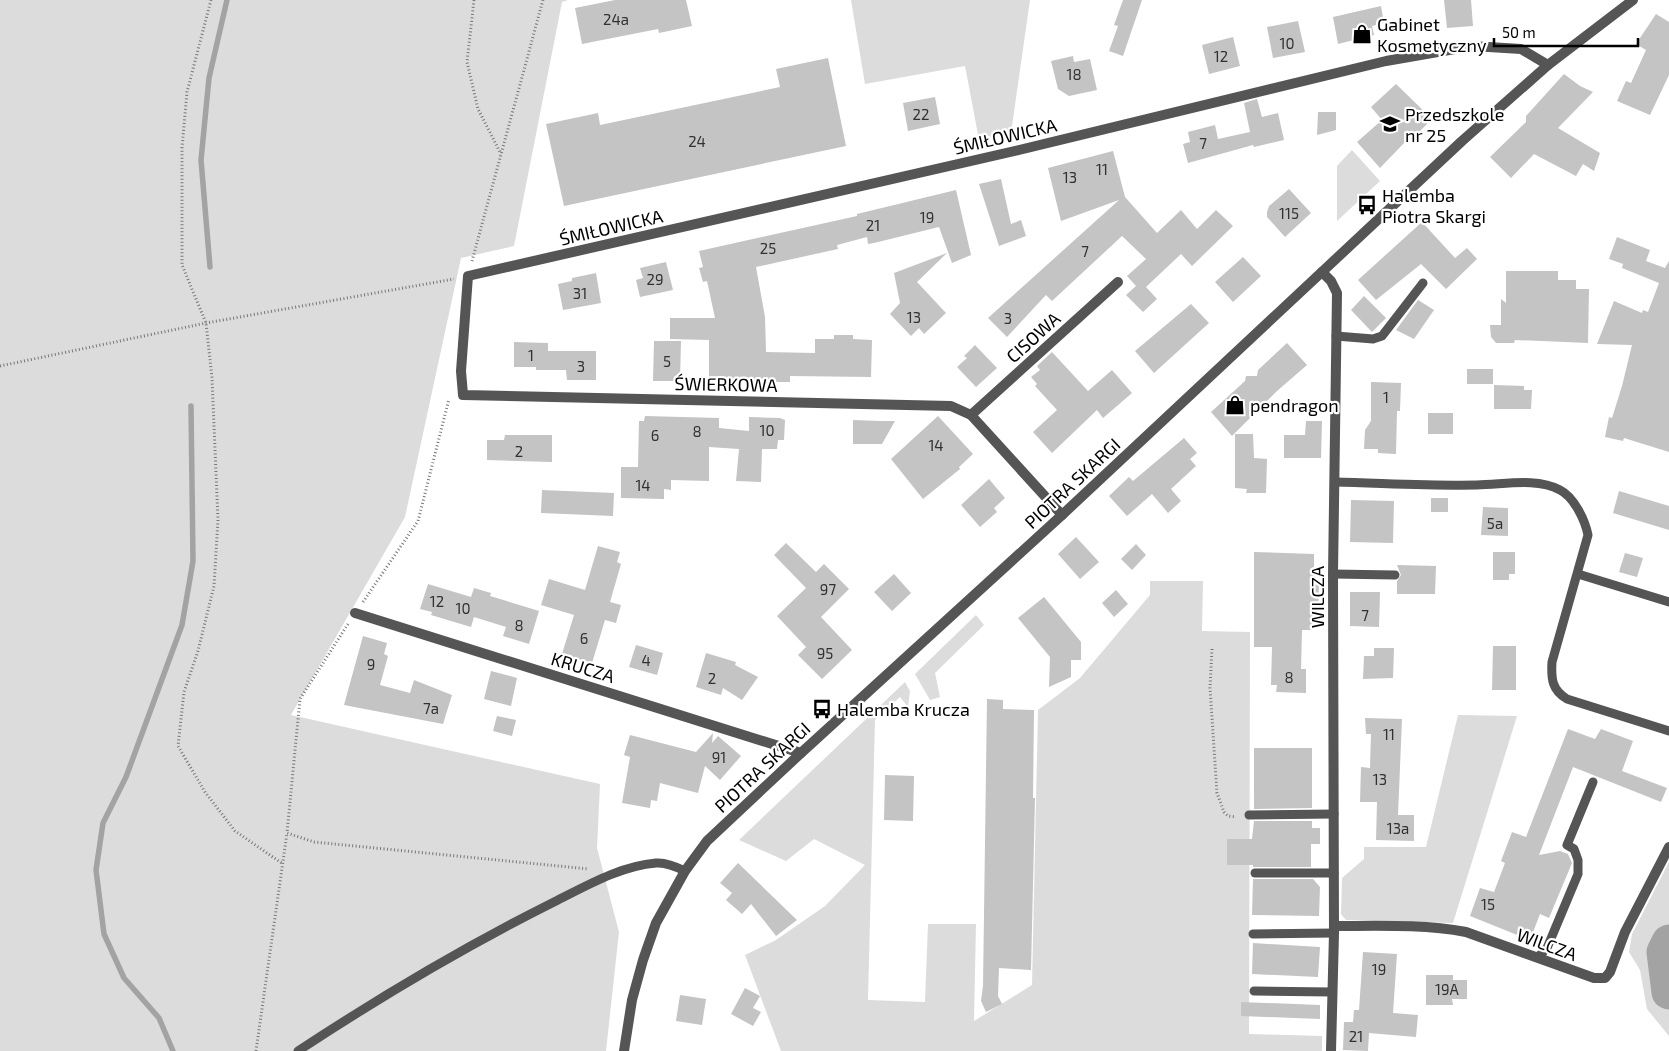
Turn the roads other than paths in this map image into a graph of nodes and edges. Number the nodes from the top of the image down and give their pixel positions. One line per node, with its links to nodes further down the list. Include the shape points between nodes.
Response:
1 (1633, 0): 2 (street, PIOTRA SKARGI)
2 (1548, 65): 3 (street, PIOTRA SKARGI); 7 (street, ŚMIŁOWICKA, via 1521,49 1472,46 1386,61 1020,150 468,276)
3 (1322, 272): 6 (street, WILCZA, via 1337,293); 10 (street, PIOTRA SKARGI)
4 (1118, 282): 8 (street, CISOWA)
5 (1423, 283): 6 (lane, via 1382,336 1374,339)
6 (1336, 336): 9 (street, WILCZA)
7 (463, 395): 8 (street, ŚWIERKOWA, via 951,406)
8 (971, 415): 10 (street, ŚWIERKOWA)
9 (1335, 482): 11 (street, WILCZA); 12 (lane, via 1527,483 1560,490 1570,498 1586,527 1586,544)
10 (1062, 515): 17 (street, PIOTRA SKARGI)
11 (1333, 574): 13 (lane); 19 (street, WILCZA)
12 (1578, 574): 14 (lane); 16 (lane, via 1552,662 1552,682 1567,699)
13 (1395, 575)
14 (1669, 602)
15 (355, 613): 17 (street, KRUCZA)
16 (1669, 731)
17 (800, 753): 22 (street, PIOTRA SKARGI, via 707,841)
18 (1593, 782): 27 (lane, via 1567,845 1574,848 1578,874 1547,948)
19 (1334, 814): 20 (lane); 24 (street, WILCZA)
20 (1249, 815)
21 (1669, 847): 27 (street, WILCZA, via 1605,978 1594,978)
22 (685, 871): 30 (lane, via 658,862 618,872 527,916 365,1007); 31 (street, PIOTRA SKARGI, via 656,923 643,960 632,1000)
23 (1255, 873): 24 (lane)
24 (1334, 873): 25 (street, WILCZA)
25 (1334, 929): 26 (lane); 27 (street, WILCZA, via 1447,929 1466,932); 29 (street, WILCZA)
26 (1253, 934)
27 (1538, 957)
28 (1254, 991): 29 (lane)
29 (1332, 992): 32 (street, WILCZA)
30 (298, 1051)
31 (624, 1051)
32 (1331, 1051)

